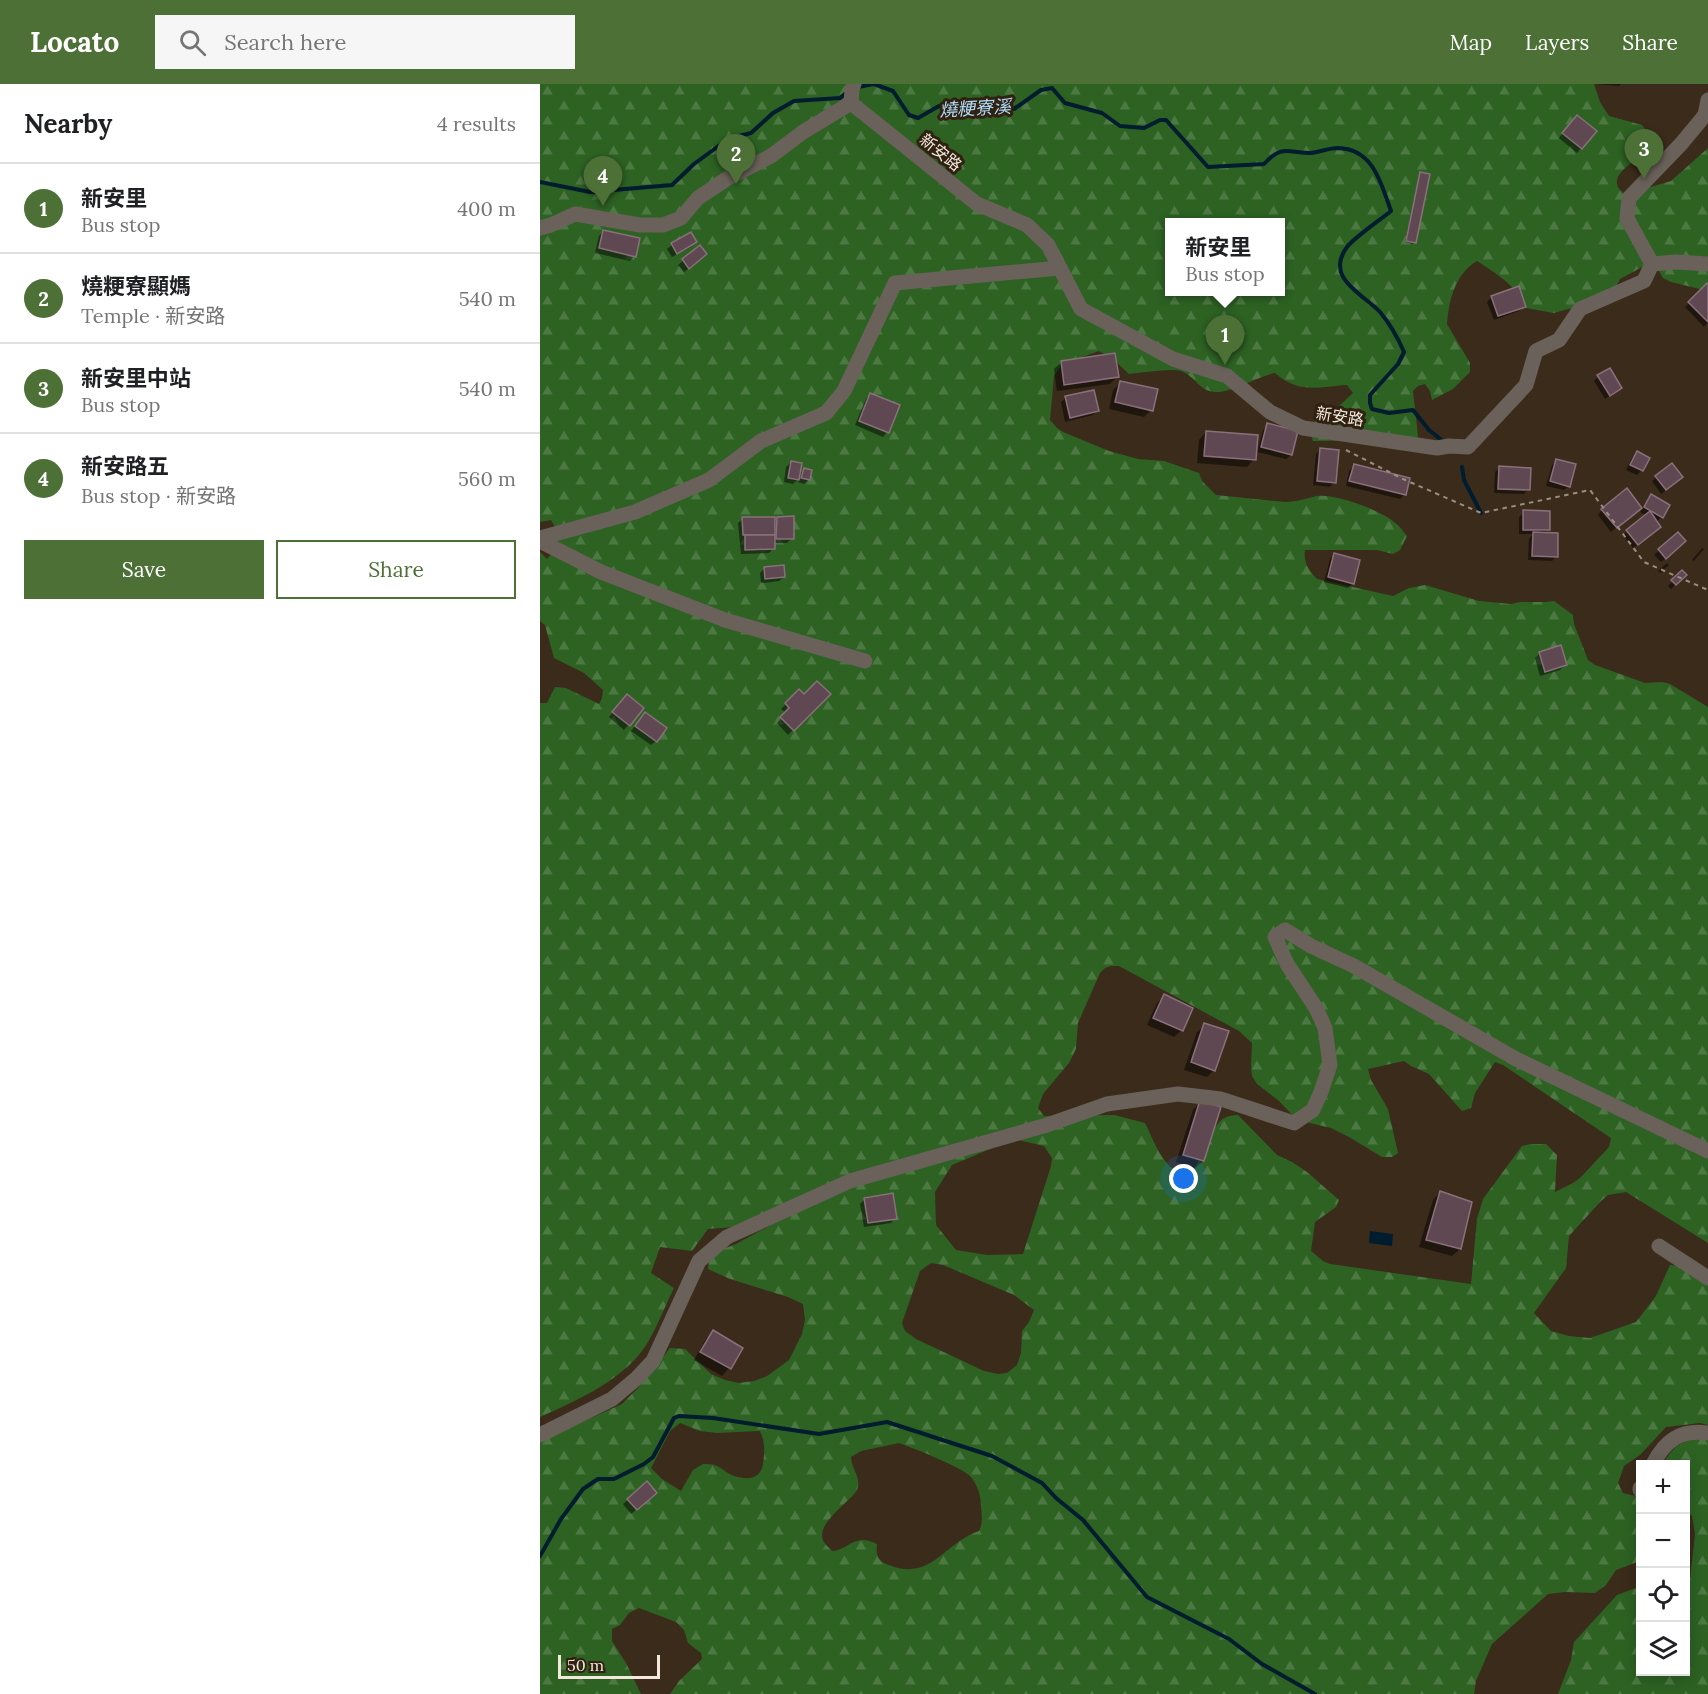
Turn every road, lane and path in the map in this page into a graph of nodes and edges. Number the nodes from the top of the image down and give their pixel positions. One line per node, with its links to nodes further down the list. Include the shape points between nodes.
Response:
1 (854, 84): 3 (street)
2 (1708, 100): 5 (street, via 1706,115 1629,198 1627,218)
3 (851, 103): 4 (street, via 698,198 681,218 663,225 640,225 575,214); 7 (street, 新安路, via 977,204 1027,225 1048,245)
4 (540, 228)
5 (1652, 264): 6 (street); 7 (street, 新安路, via 1644,282 1580,309 1559,340 1536,351 1526,385 1468,447 1437,448 1303,428 1270,412 1227,376 1173,359 1081,309)
6 (1708, 264)
7 (1060, 267): 9 (street, via 895,283 844,391 826,413 761,441 698,485 635,512)
8 (1343, 449): 10 (path, via 1481,513 1590,490 1644,562)
9 (540, 539): 11 (street, via 601,572 725,620)
10 (1708, 590)
11 (865, 661)
12 (1708, 1151): 16 (street, via 1516,1059 1285,930 1275,938 1325,1028 1329,1065 1313,1110 1294,1123 1221,1099 1178,1094 1107,1104 850,1181 727,1237 699,1261 653,1361 637,1378 612,1399)
13 (1659, 1246): 14 (street)
14 (1708, 1278)
15 (1708, 1433): 17 (street, via 1680,1434 1661,1449)
16 (540, 1435)
17 (1655, 1460)

